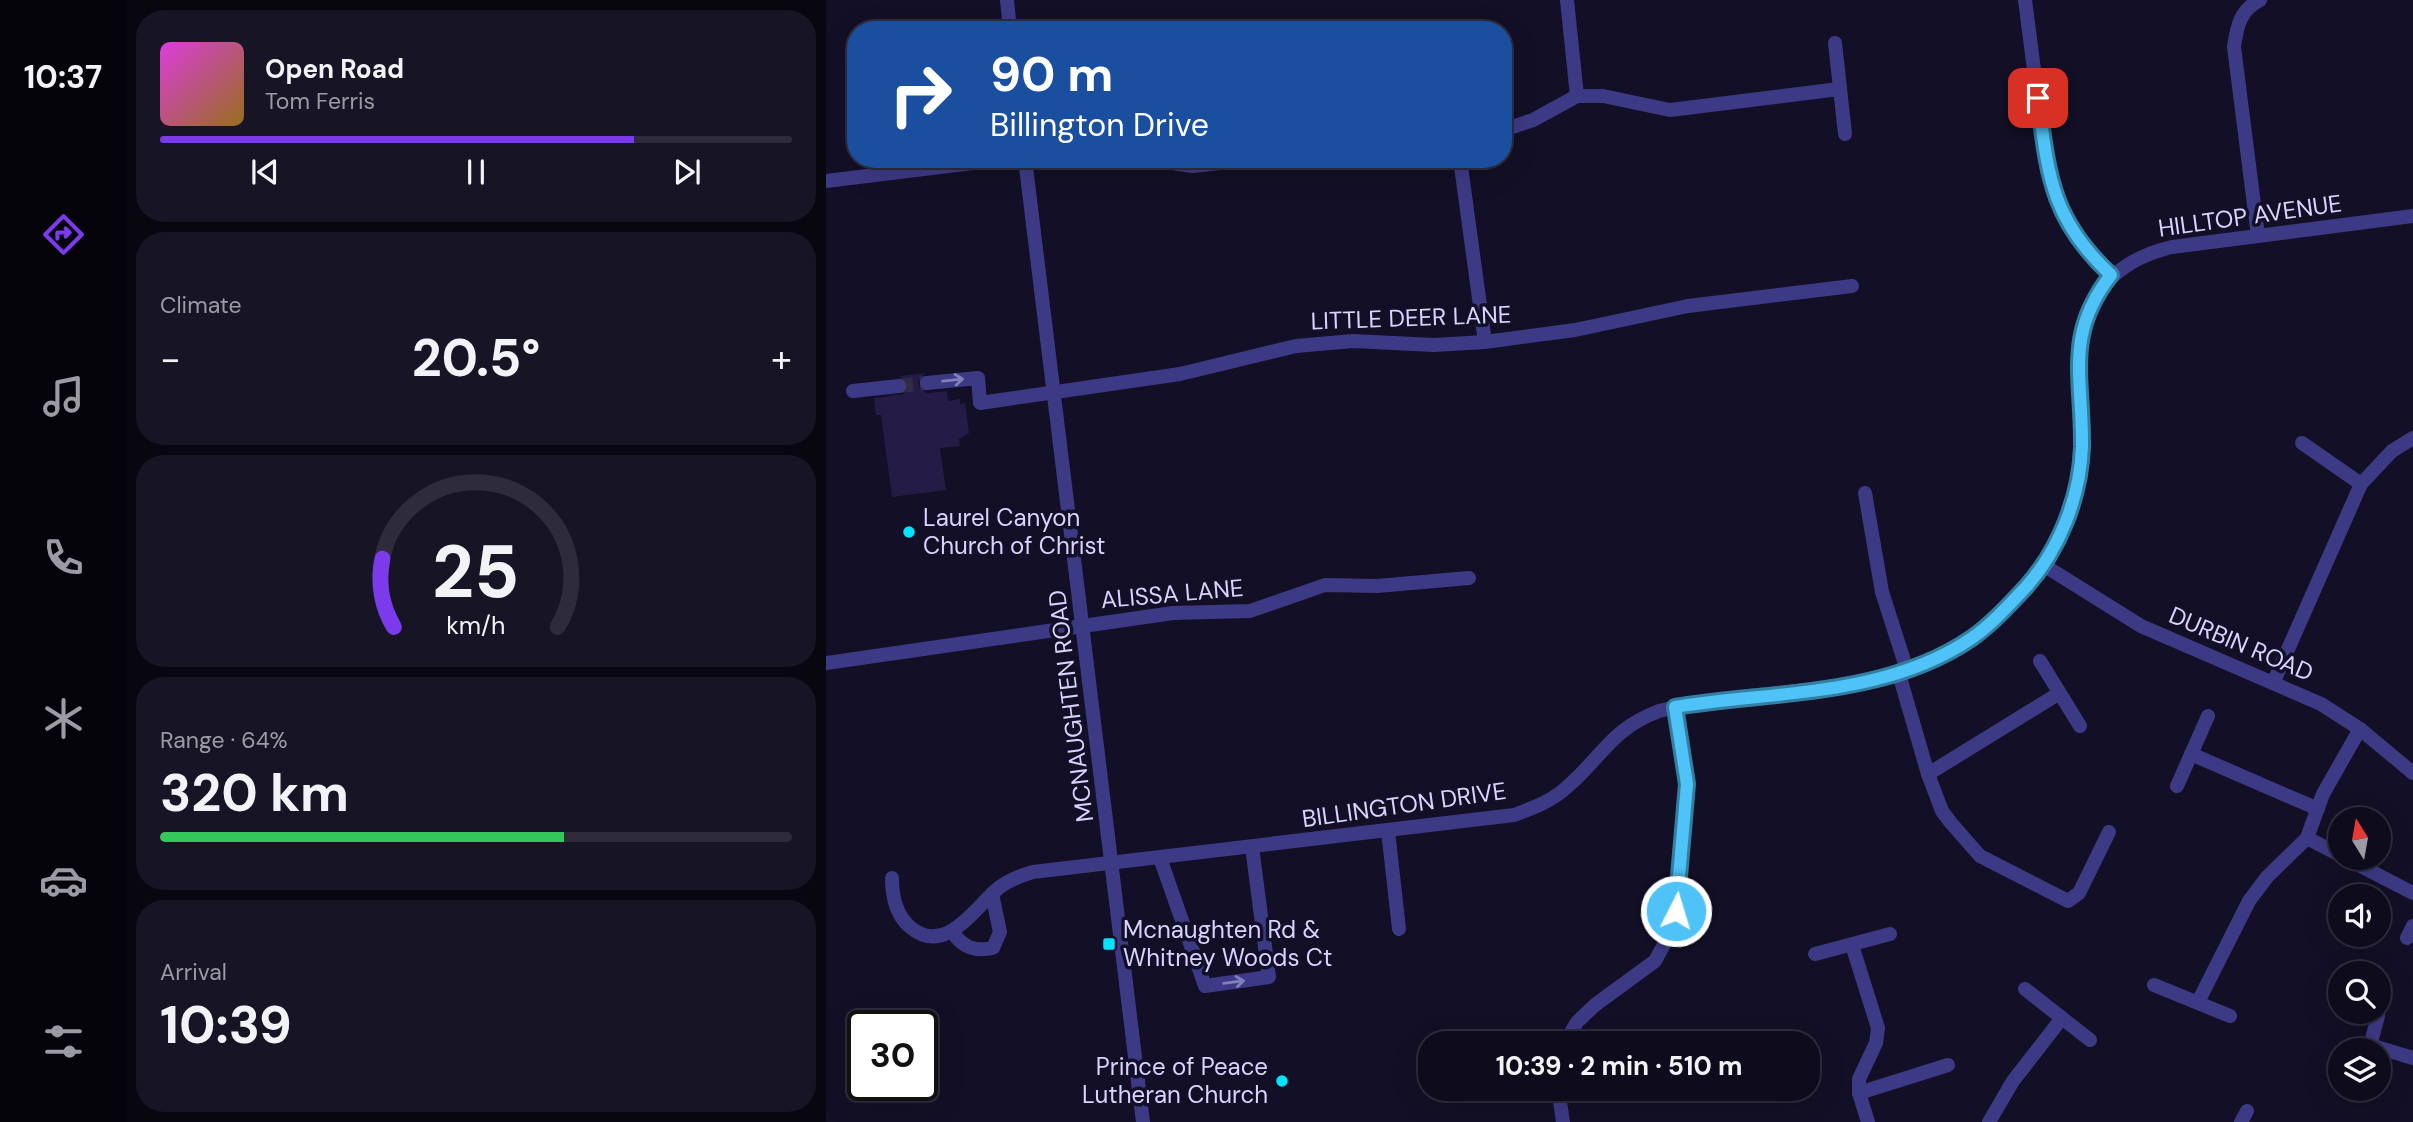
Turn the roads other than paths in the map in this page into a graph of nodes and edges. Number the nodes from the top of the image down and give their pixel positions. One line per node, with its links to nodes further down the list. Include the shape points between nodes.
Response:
1 (1007, 0): 5 (street)
2 (1566, 0): 8 (street)
3 (2025, 0): 17 (street, via 2053,192 2065,221)
4 (2260, 0): 16 (street, via 2251,4 2237,23 2234,47)
5 (1009, 21)
6 (1835, 43): 7 (street)
7 (1839, 89): 8 (street, via 1670,110 1603,96); 10 (street)
8 (1577, 96): 9 (street)
9 (1512, 127)
10 (1845, 134)
11 (932, 168): 14 (street)
12 (1026, 168): 23 (street, MCNAUGHTEN ROAD)
13 (1461, 168): 19 (street)
14 (826, 181)
15 (2413, 216): 16 (street, HILLTOP AVENUE)
16 (2258, 236): 17 (street, HILLTOP AVENUE, via 2155,251)
17 (2111, 275): 28 (street, HILLTOP AVENUE, via 2088,309 2080,338 2081,453 2073,498)
18 (1852, 286): 19 (street, LITTLE DEER LANE, via 1688,306 1575,330)
19 (1485, 342): 23 (street, LITTLE DEER LANE, via 1308,344 1180,374)
20 (927, 383): 23 (street, LITTLE DEER LANE, one-way to 23, via 978,378 980,402)
21 (899, 386): 22 (street)
22 (853, 391)
23 (1056, 392): 30 (street, MCNAUGHTEN ROAD)
24 (2413, 438): 26 (street, via 2385,457)
25 (2302, 443): 26 (street)
26 (2361, 484): 34 (street)
27 (1866, 494): 33 (street, via 1882,592)
28 (2045, 566): 33 (street, BILLINGTON DRIVE, via 1974,637); 34 (street, DURBIN ROAD, via 2141,626)
29 (1469, 578): 30 (street, ALISSA LANE, via 1377,586 1325,585 1250,611 1173,613)
30 (1085, 625): 32 (street, ALISSA LANE); 51 (street, MCNAUGHTEN ROAD)
31 (2040, 661): 35 (street)
32 (826, 663)
33 (1903, 672): 36 (street, BILLINGTON DRIVE, via 1833,687); 42 (street)
34 (2274, 681): 39 (street, DURBIN ROAD)
35 (2057, 694): 38 (street); 42 (street)
36 (1675, 707): 45 (street, BILLINGTON DRIVE, via 1629,724 1566,788 1531,809); 66 (street, via 1687,784 1673,928 1655,961 1595,1005)
37 (2208, 716): 40 (street)
38 (2080, 726)
39 (2360, 729): 41 (street, DURBIN ROAD); 44 (street)
40 (2191, 754): 43 (street); 44 (street)
41 (2413, 773)
42 (1928, 774): 46 (street, via 1942,811 1980,856 2061,899 2068,901 2079,893)
43 (2178, 786)
44 (2318, 809): 47 (street)
45 (1388, 831): 48 (street, BILLINGTON DRIVE); 56 (street)
46 (2109, 832)
47 (2306, 838): 49 (street); 63 (street, via 2249,901)
48 (1252, 847): 50 (street, BILLINGTON DRIVE); 50 (street, one-way to 48, via 1205,986 1269,977)
49 (2328, 849)
50 (1160, 858): 51 (street, BILLINGTON DRIVE)
51 (1113, 862): 55 (street, BILLINGTON DRIVE, via 1021,875); 73 (street, MCNAUGHTEN ROAD)
52 (2368, 870): 54 (street)
53 (892, 878): 57 (street, via 903,922 925,935)
54 (2413, 893)
55 (992, 894): 57 (street, BILLINGTON DRIVE); 57 (street, via 1000,932 993,948 973,949 960,944)
56 (1399, 929)
57 (951, 932)
58 (1890, 934): 59 (street)
59 (1852, 945): 60 (street); 71 (street, via 1878,1028 1876,1043 1858,1079)
60 (1815, 954)
61 (2154, 985): 63 (street)
62 (2025, 989): 65 (street)
63 (2198, 1002): 64 (street)
64 (2230, 1016)
65 (2062, 1018): 67 (street); 76 (street, via 2013,1080)
66 (1571, 1031)
67 (2090, 1040)
68 (2391, 1052): 69 (street)
69 (2413, 1058)
70 (1948, 1065): 71 (street)
71 (1859, 1093): 75 (street)
72 (1560, 1101): 74 (street)
73 (1142, 1122)
74 (1563, 1122)
75 (1868, 1122)
76 (1989, 1122)

